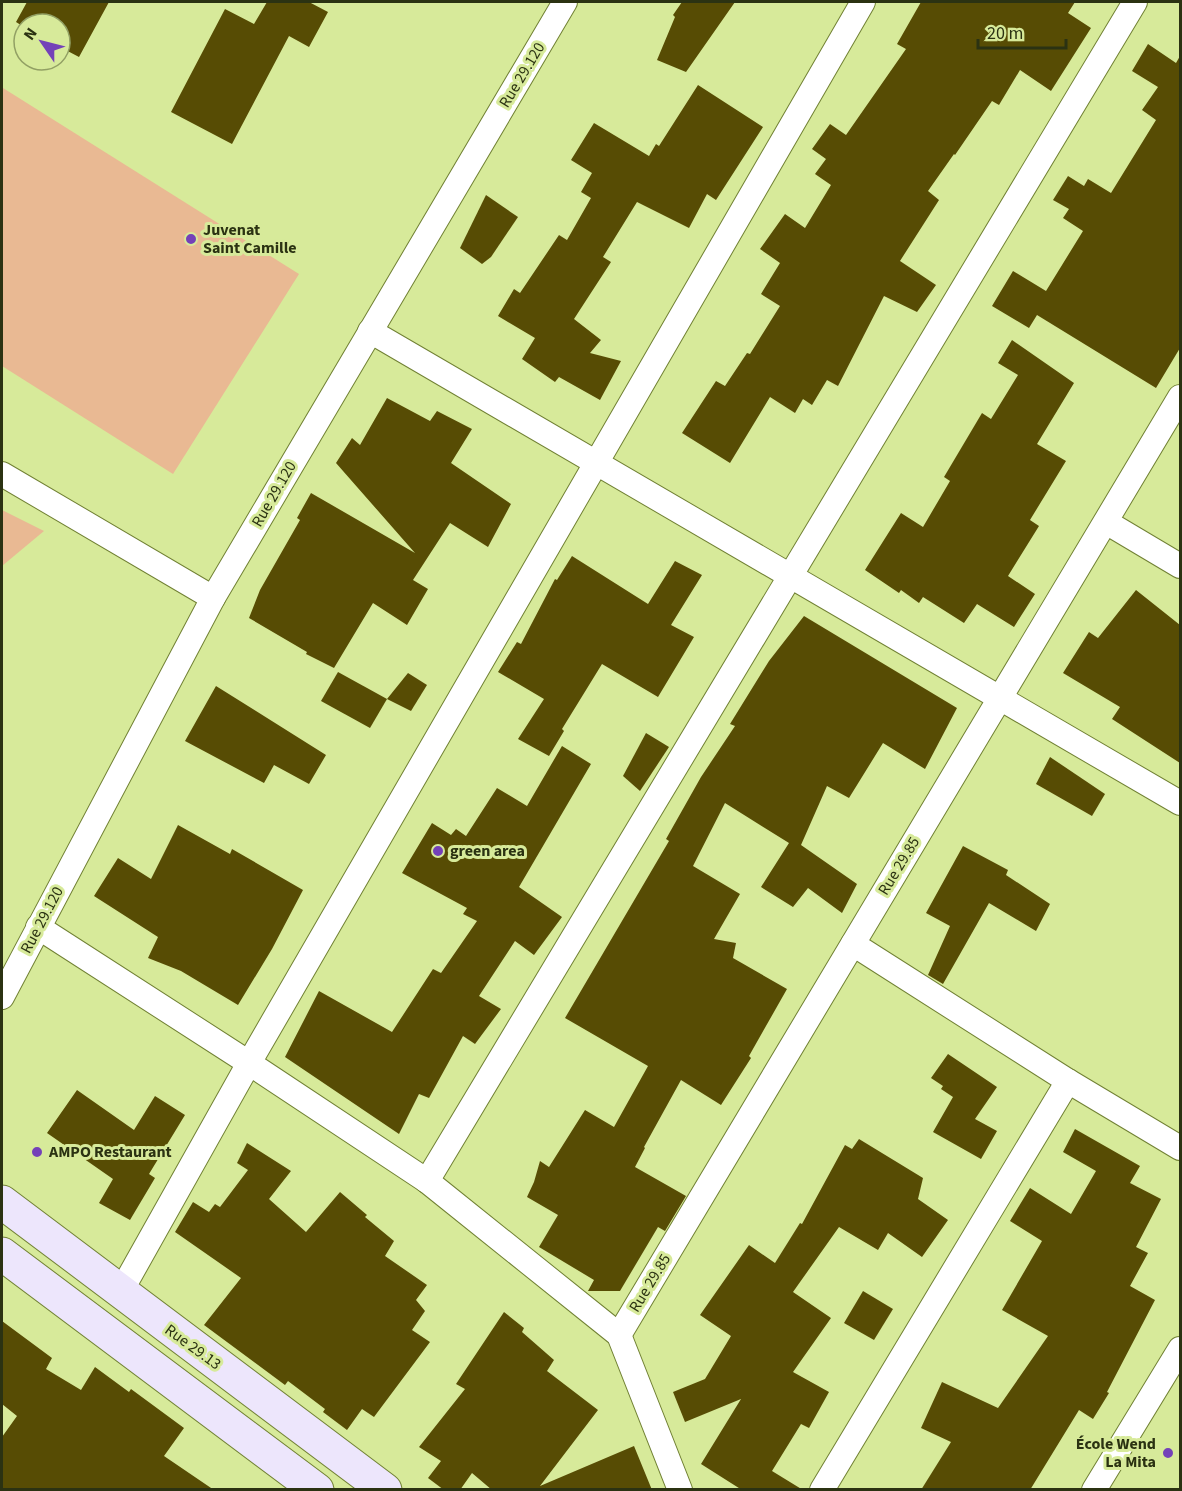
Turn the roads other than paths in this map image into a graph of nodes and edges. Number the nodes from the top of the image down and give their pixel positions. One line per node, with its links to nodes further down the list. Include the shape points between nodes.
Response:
1 (566, 2): 4 (street, Rue 29.120)
2 (863, 2): 6 (street)
3 (1135, 2): 10 (street)
4 (370, 331): 6 (street); 11 (street, Rue 29.120)
5 (1180, 397): 8 (street, Rue 29.85)
6 (597, 463): 10 (street); 17 (street)
7 (2, 474): 11 (street)
8 (1106, 522): 9 (street); 12 (street, Rue 29.85)
9 (1180, 566)
10 (790, 575): 12 (street); 20 (street)
11 (213, 598): 14 (street, Rue 29.120)
12 (1000, 698): 13 (street); 15 (street, Rue 29.85)
13 (1180, 803)
14 (38, 927): 16 (street, Rue 29.120); 17 (street)
15 (853, 944): 18 (street); 24 (street, Rue 29.85)
16 (2, 996)
17 (249, 1063): 20 (street); 23 (street)
18 (1068, 1081): 19 (street); 29 (street)
19 (1180, 1148)
20 (427, 1181): 24 (street)
21 (2, 1202): 23 (main road, Rue 29.13)
22 (2, 1254): 26 (main road)
23 (120, 1293): 27 (main road, Rue 29.13)
24 (619, 1335): 28 (street)
25 (1180, 1349): 30 (street)
26 (317, 1490)
27 (385, 1490)
28 (680, 1490)
29 (822, 1490)
30 (1094, 1490)

